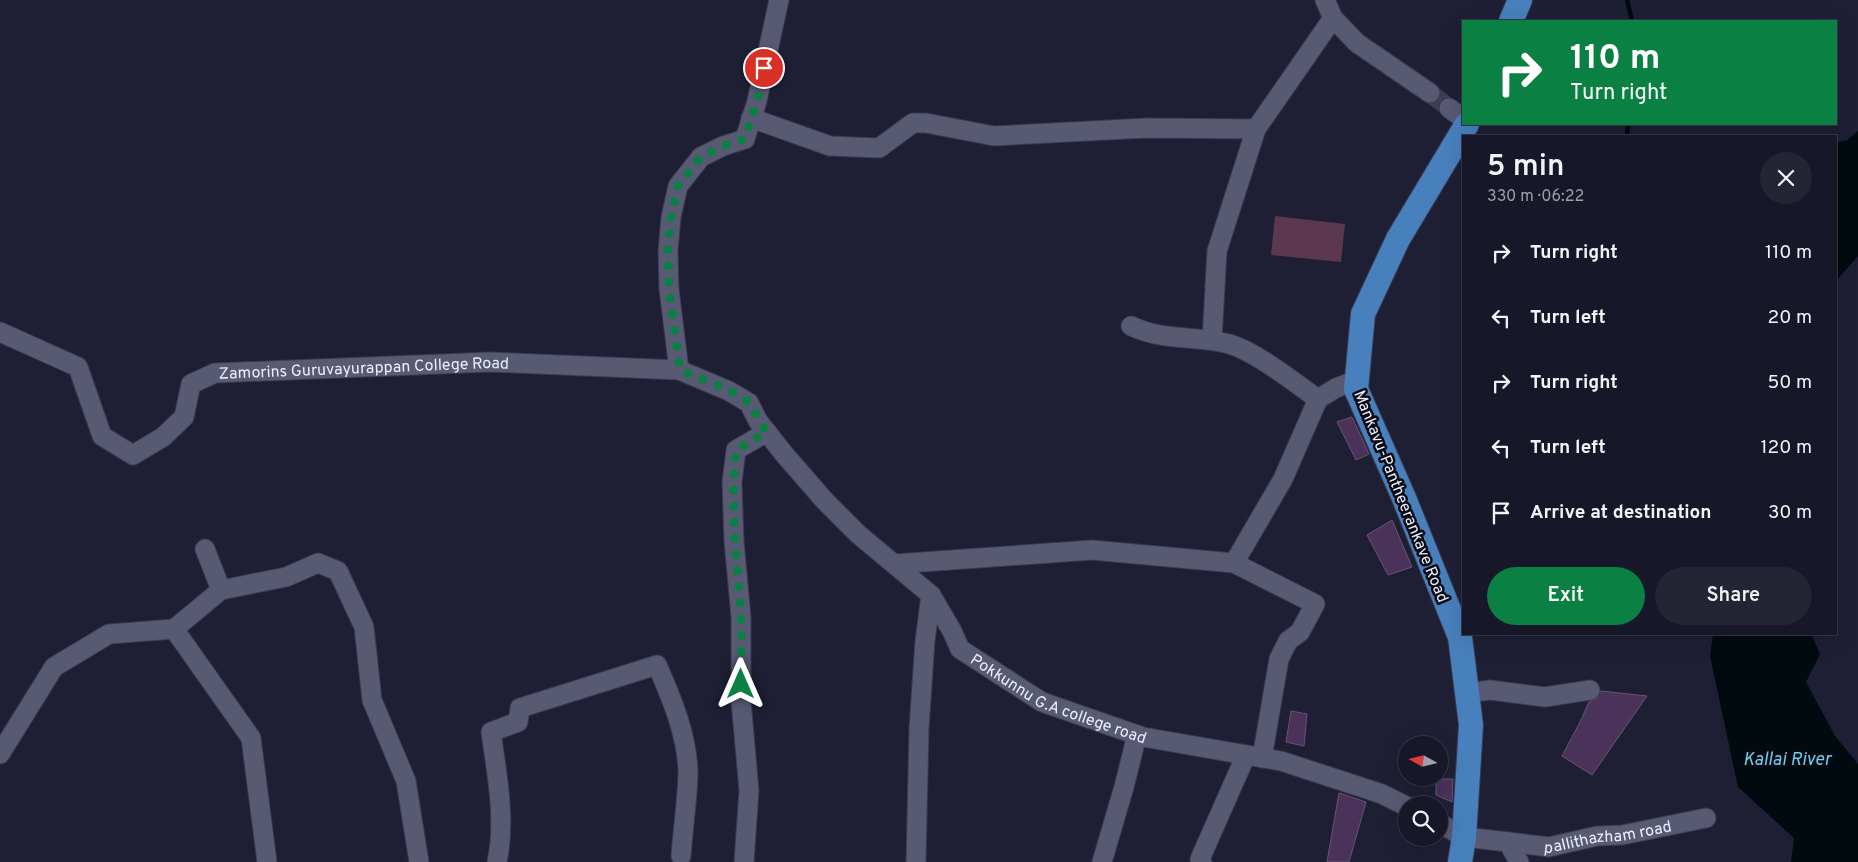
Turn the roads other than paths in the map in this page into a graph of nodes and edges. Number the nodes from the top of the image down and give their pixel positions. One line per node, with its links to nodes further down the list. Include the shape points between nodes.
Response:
1 (779, 0): 7 (street)
2 (1325, 0): 4 (street)
3 (1520, 0): 5 (main road)
4 (1332, 18): 6 (street, via 1357,43); 9 (street)
5 (1511, 20)
6 (1430, 92)
7 (751, 118): 9 (street, via 830,146 879,148 913,123 994,136 1147,128); 13 (street, via 745,139 701,157 678,186 668,251 669,289)
8 (1466, 125): 14 (main road, Mankavu-Pantheerankave Road, via 1398,238 1363,314)
9 (1256, 129): 12 (street, via 1217,251)
10 (1131, 326): 12 (street, via 1146,333 1179,339)
11 (0, 332): 13 (street, Zamorins Guruvayurappan College Road, via 78,367 102,436 133,455 163,437 184,417 192,384 215,373 490,362)
12 (1212, 340): 15 (street, via 1249,352)
13 (680, 370): 16 (street, Pokkunnu G.A college road, via 750,403)
14 (1357, 380): 15 (street); 24 (main road, Mankavu-Pantheerankave Road, via 1356,390 1460,636)
15 (1318, 399): 18 (street, via 1283,479)
16 (767, 432): 19 (street, Pokkunnu G.A college road, via 825,501); 37 (street, via 736,450 732,482 741,617 741,701 749,790)
17 (205, 549): 20 (street)
18 (1234, 563): 19 (street, via 1092,550); 27 (street, via 1315,604 1300,632 1288,641 1279,659)
19 (894, 564): 21 (street, Pokkunnu G.A college road)
20 (221, 590): 22 (street); 35 (street, via 286,577 318,563 338,571 364,627 372,700 406,782)
21 (931, 595): 25 (street, Pokkunnu G.A college road, via 960,650 1042,702); 38 (street, via 919,728)
22 (174, 630): 26 (street, via 109,634 54,667); 34 (street, via 252,738)
23 (1590, 690): 24 (street, via 1545,697 1490,690)
24 (1467, 693): 31 (main road, Mankavu-Pantheerankave Road, via 1471,725)
25 (1137, 735): 27 (street, Pokkunnu G.A college road); 39 (street)
26 (0, 754)
27 (1254, 756): 28 (street, Pokkunnu G.A college road, via 1281,761); 40 (street, via 1200,859)
28 (1398, 802)
29 (1706, 818): 32 (street, pallithazham road, via 1549,847)
30 (1448, 828): 31 (street)
31 (1464, 837): 32 (street, pallithazham road); 41 (main road, Mankavu-Pantheerankave Road)
32 (1508, 842): 42 (street)
33 (681, 860): 36 (street, via 688,774 685,747 673,701 657,664 520,708 518,722 491,732 500,812)
34 (267, 862)
35 (419, 862)
36 (497, 862)
37 (744, 862)
38 (916, 862)
39 (1102, 862)
40 (1202, 862)
41 (1460, 862)
42 (1519, 862)

